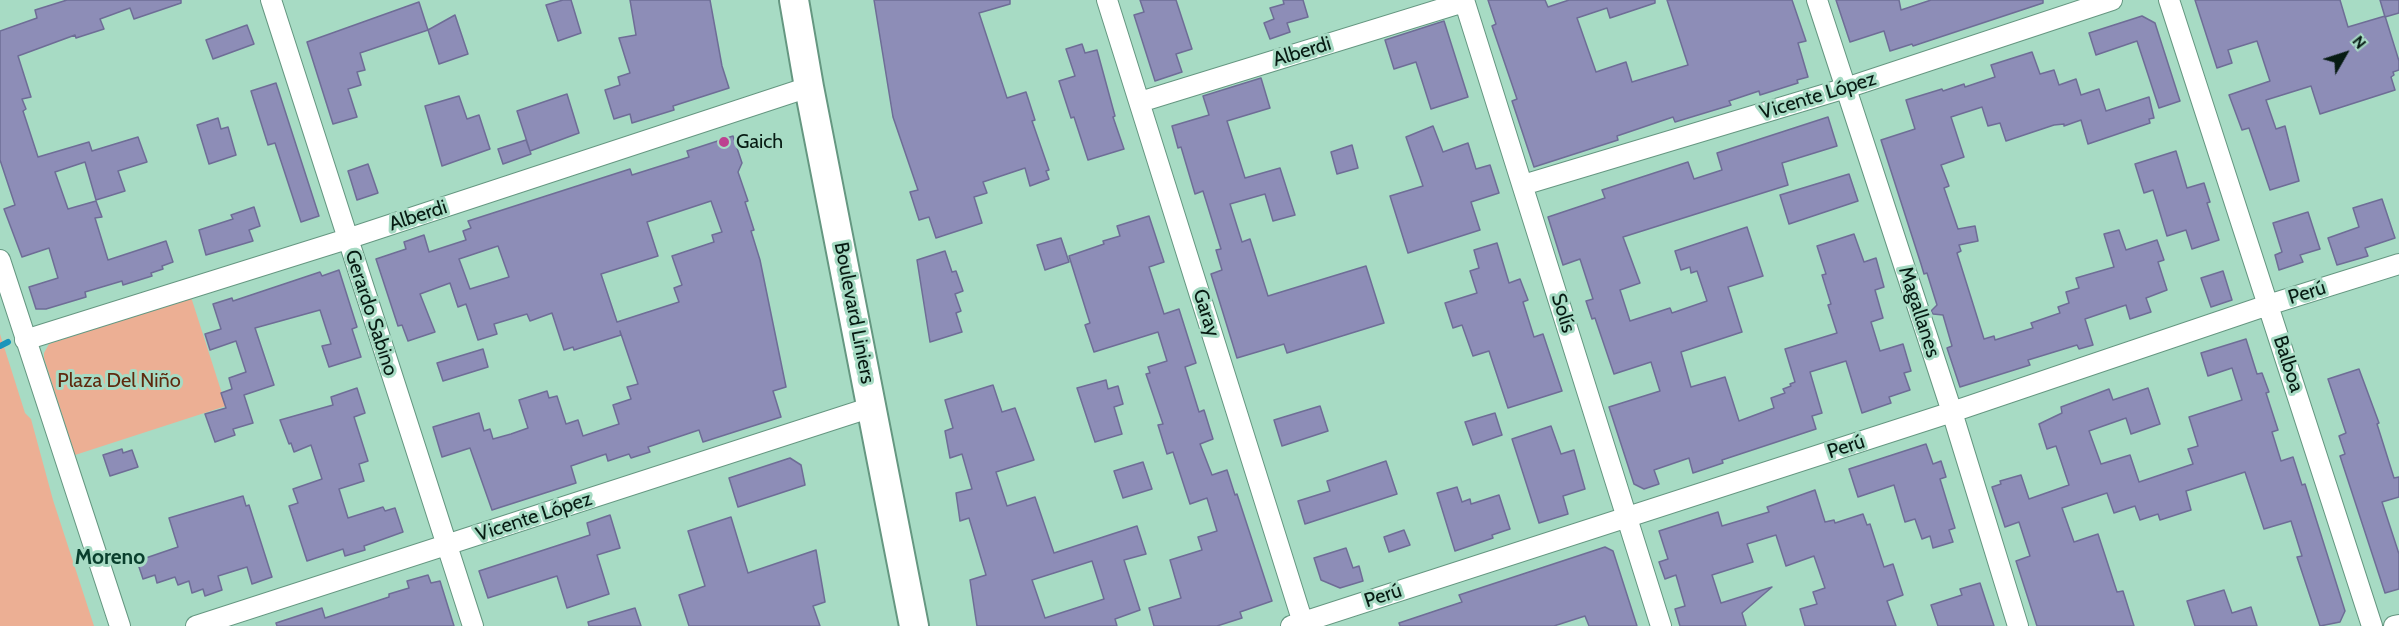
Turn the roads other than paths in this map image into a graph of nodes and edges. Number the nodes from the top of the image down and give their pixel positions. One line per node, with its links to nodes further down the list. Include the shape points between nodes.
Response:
1 (271, 0): 12 (street, Gerardo Sabino)
2 (794, 0): 8 (main road, Boulevard Liniers)
3 (1107, 0): 10 (street, Garay)
4 (1817, 0): 9 (street, Magallanes)
5 (2112, 0): 9 (street, Vicente López)
6 (2169, 0): 15 (street, Balboa)
7 (1464, 1): 10 (street, Alberdi); 11 (street, Solís)
8 (809, 87): 12 (street, Alberdi); 17 (main road, Boulevard Liniers)
9 (1846, 88): 11 (street, Vicente López); 18 (street, Magallanes)
10 (1140, 102): 22 (street, Garay)
11 (1523, 185): 19 (street, Solís)
12 (347, 239): 16 (street, Alberdi); 20 (street, Gerardo Sabino)
13 (0, 260): 16 (street)
14 (2399, 264): 15 (street, Perú)
15 (2268, 305): 18 (street, Perú); 29 (street, Balboa)
16 (25, 340): 23 (street)
17 (872, 407): 20 (street, Vicente López); 26 (main road, Boulevard Liniers)
18 (1952, 412): 19 (street, Perú); 28 (street, Magallanes)
19 (1627, 517): 22 (street, Perú); 27 (street, Solís)
20 (447, 546): 24 (street, Vicente López); 25 (street, Gerardo Sabino)
21 (2399, 624): 30 (street)
22 (1299, 625)
23 (120, 626)
24 (196, 626)
25 (472, 626)
26 (914, 626)
27 (1661, 626)
28 (2018, 626)
29 (2372, 626)
30 (2394, 626)

